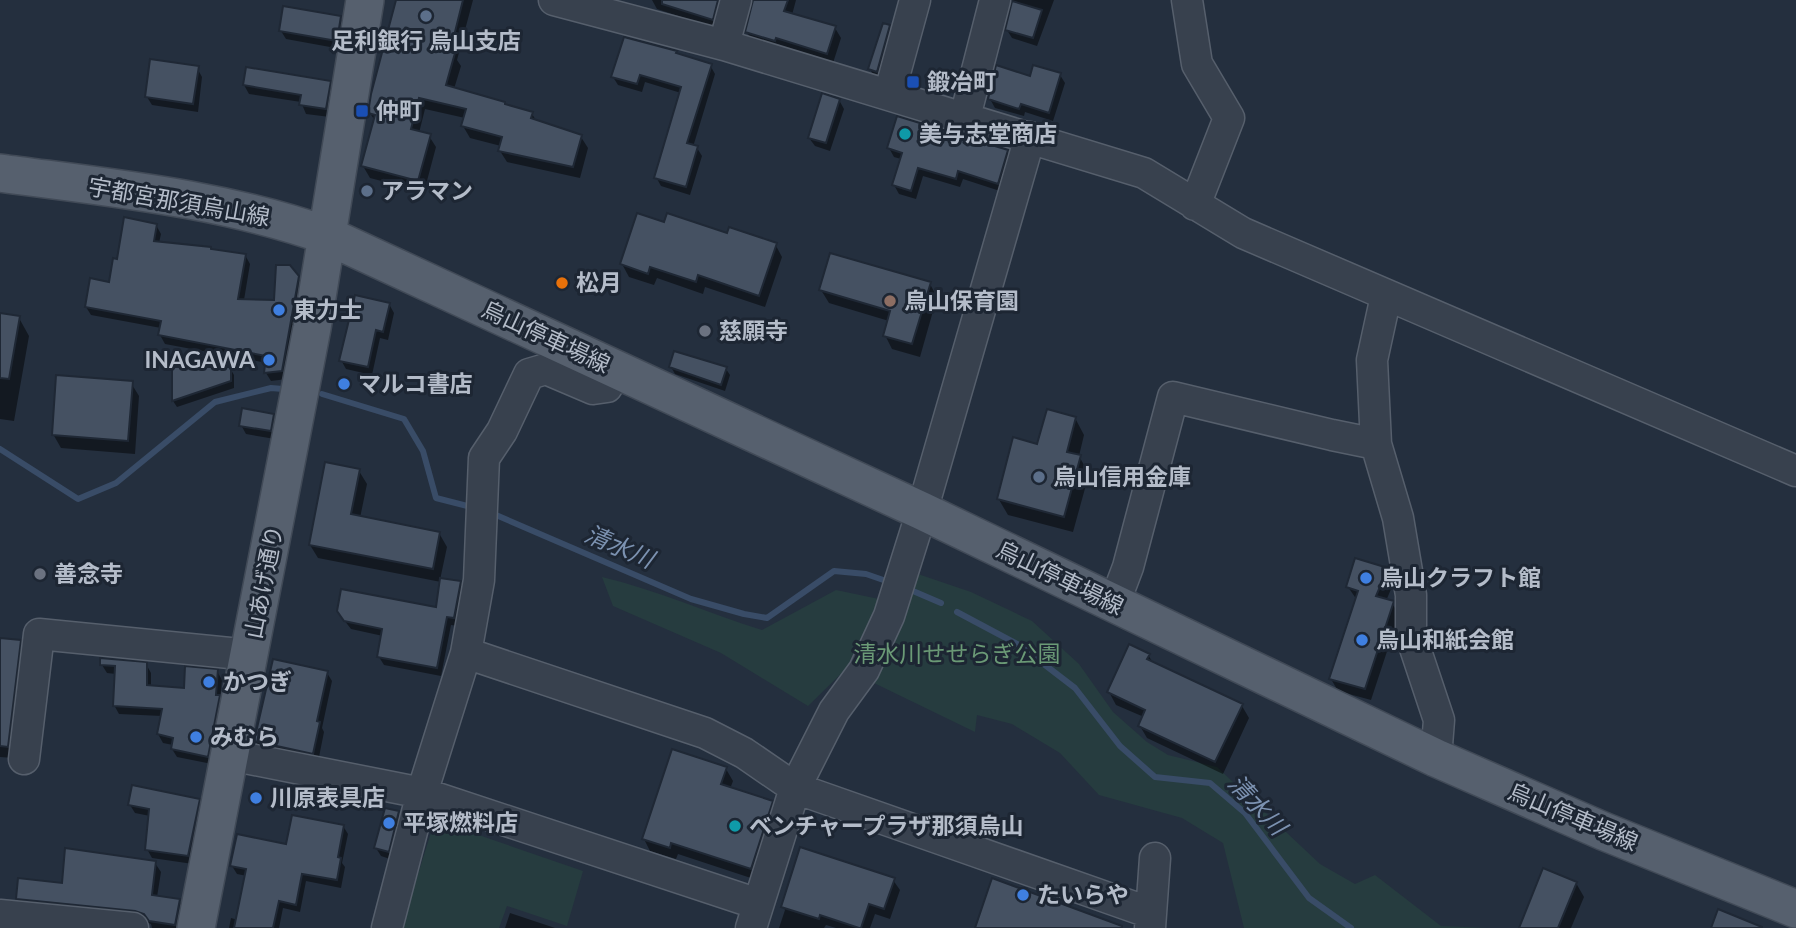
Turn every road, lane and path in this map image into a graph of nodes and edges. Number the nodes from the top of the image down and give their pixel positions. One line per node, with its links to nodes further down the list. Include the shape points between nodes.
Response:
1 (365, 0): 13 (main road)
2 (554, 0): 7 (street)
3 (736, 0): 7 (street)
4 (915, 0): 8 (street)
5 (995, 0): 9 (street)
6 (1187, 0): 12 (street, via 1197,64 1229,118)
7 (724, 45): 8 (street)
8 (889, 94): 9 (street)
9 (965, 117): 10 (street)
10 (1030, 137): 12 (street, via 1144,173); 18 (street)
11 (0, 173): 13 (main road, 宇都宮那須烏山線, via 204,202)
12 (1195, 205): 14 (street, via 1243,233)
13 (328, 236): 15 (main road, 烏山停車場線); 21 (main road, 山あげ通り)
14 (1386, 296): 16 (street, via 1372,360); 17 (street)
15 (616, 370): 18 (main road, 烏山停車場線); 20 (street, via 607,387 593,389 546,369 529,374 484,458 479,580)
16 (1376, 444): 19 (street, via 1173,397); 23 (street, via 1398,518 1411,595 1411,636 1438,720)
17 (1796, 471)
18 (922, 511): 19 (main road, 烏山停車場線); 25 (street, via 886,624)
19 (1114, 604): 23 (main road, 烏山停車場線)
20 (466, 653): 25 (street, via 705,733); 26 (street)
21 (250, 655): 22 (main road, 山あげ通り); 24 (street, via 39,634)
22 (230, 755): 26 (street); 33 (main road, 山あげ通り)
23 (1436, 758): 28 (main road, 烏山停車場線)
24 (24, 759)
25 (795, 788): 30 (street); 31 (street)
26 (422, 793): 30 (street); 34 (street)
27 (1155, 858): 31 (street)
28 (1796, 909)
29 (0, 915): 32 (street)
30 (754, 916)
31 (1151, 920)
32 (133, 928)
33 (196, 928)
34 (387, 928)

